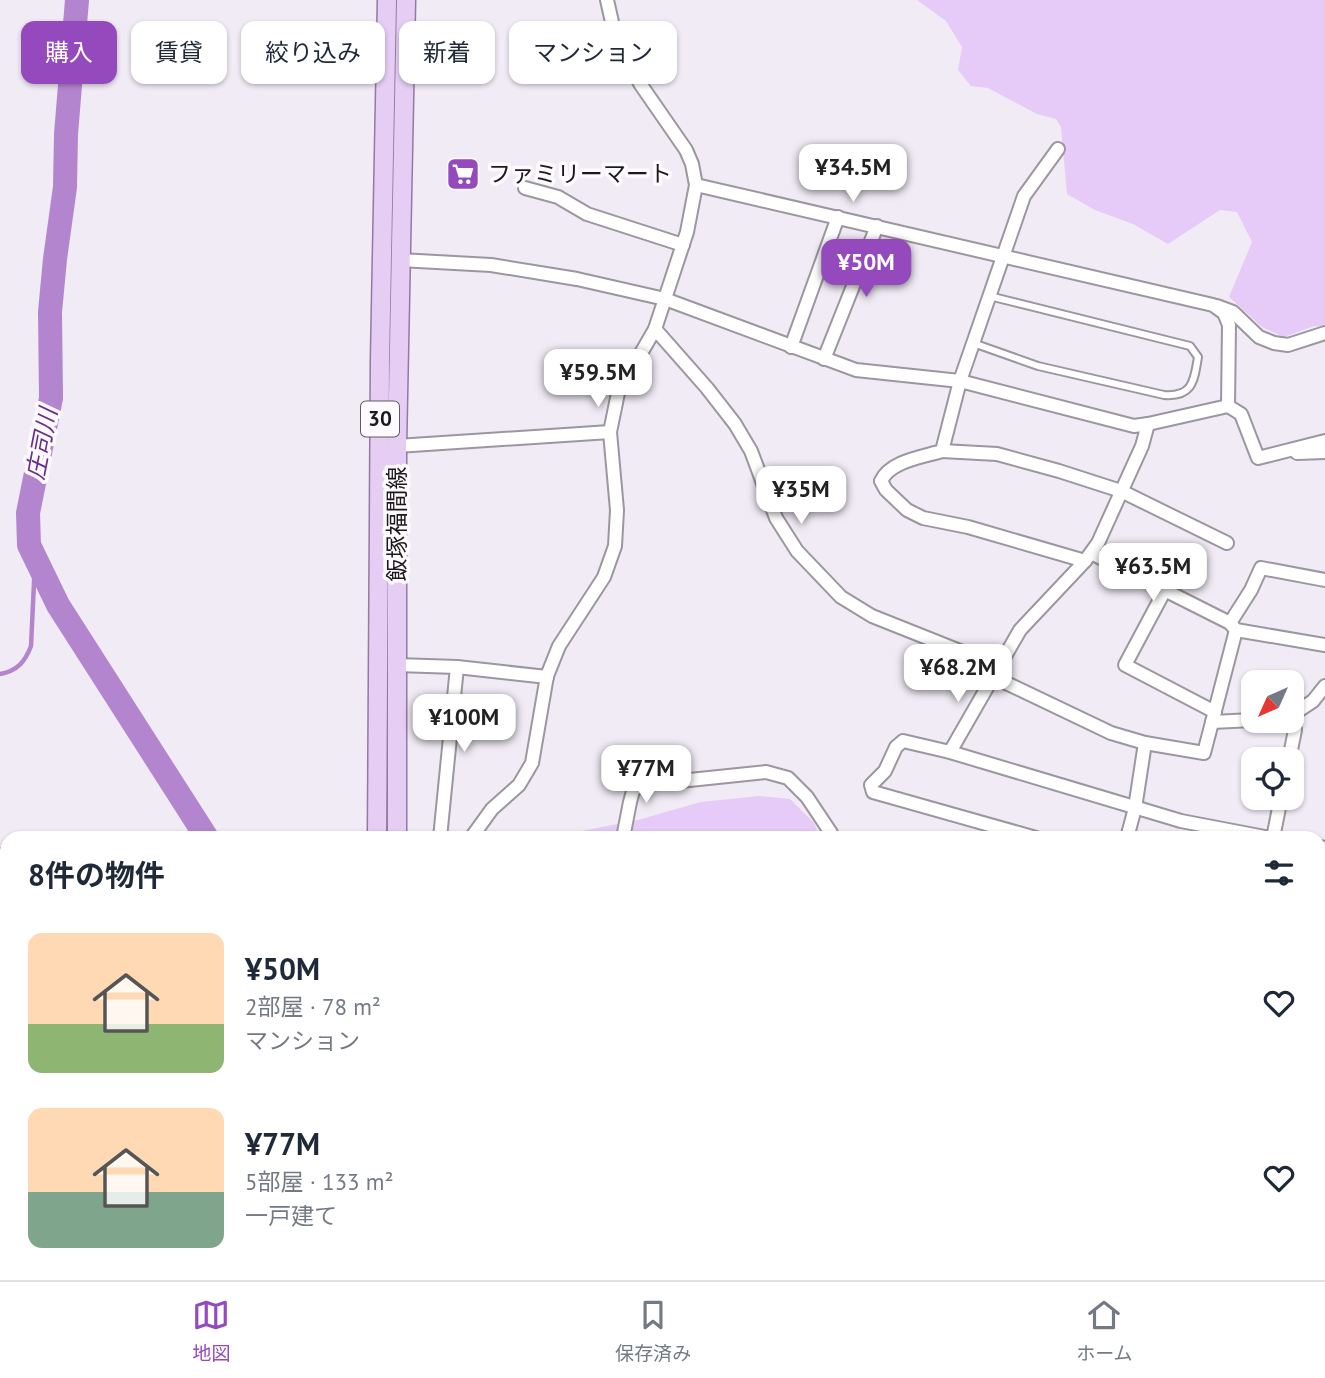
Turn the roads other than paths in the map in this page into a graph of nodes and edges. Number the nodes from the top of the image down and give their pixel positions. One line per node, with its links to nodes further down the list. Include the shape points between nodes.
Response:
1 (387, 0): 48 (main road, 飯塚福間線 / 30)
2 (406, 0): 11 (main road, 飯塚福間線 / 30)
3 (607, 0): 5 (street, via 616,40 686,150)
4 (1058, 149): 10 (street, via 1024,196)
5 (696, 185): 7 (street); 9 (street)
6 (526, 188): 9 (street)
7 (838, 218): 8 (street); 18 (street)
8 (877, 226): 10 (street); 19 (street)
9 (682, 245): 13 (street)
10 (1003, 255): 12 (street); 14 (street)
11 (400, 260): 13 (street, via 491,265); 25 (main road, 飯塚福間線 / 30)
12 (989, 296): 17 (street); 17 (lane, via 1190,346 1198,357 1194,380 1185,392 1164,395 1038,366)
13 (665, 299): 15 (street); 18 (street)
14 (1213, 305): 16 (street, via 1233,312 1259,337 1274,343 1288,345); 21 (street, via 1224,313 1229,325)
15 (655, 329): 23 (street, via 618,393); 38 (street, via 735,424 751,451 776,518 819,575 841,597 872,616 985,661)
16 (1325, 333)
17 (973, 343): 20 (street)
18 (791, 347): 19 (street)
19 (824, 359): 20 (street, via 856,370)
20 (960, 381): 22 (street, via 1134,426); 26 (street)
21 (1228, 406): 22 (street); 28 (street, via 1241,414 1258,458)
22 (1148, 424): 29 (street)
23 (610, 432): 25 (street); 39 (street, via 617,510 615,546 604,577 559,646)
24 (1325, 441): 28 (street)
25 (397, 446): 36 (main road, 飯塚福間線 / 30)
26 (942, 451): 29 (street, via 997,454); 31 (street, via 891,468 881,481 886,491 923,519)
27 (1325, 452): 28 (street)
28 (1272, 454)
29 (1121, 491): 30 (street); 31 (street)
30 (1227, 543)
31 (1088, 557): 33 (street); 38 (street, via 1020,630)
32 (1325, 580): 34 (street, via 1261,568)
33 (1165, 590): 34 (street); 42 (street, via 1125,665)
34 (1233, 626): 35 (street); 42 (street)
35 (1325, 645)
36 (397, 665): 37 (street); 49 (main road, 飯塚福間線 / 30)
37 (457, 667): 39 (street); 50 (street)
38 (996, 671): 44 (street, via 1004,682 1111,733); 45 (street)
39 (547, 677): 51 (street, via 532,763 519,785)
40 (1325, 686): 41 (street)
41 (1304, 707)
42 (1214, 717): 43 (street); 44 (street, via 1204,753)
43 (1241, 719)
44 (1145, 743): 46 (street)
45 (950, 752): 46 (street); 54 (street, via 903,741 871,785 873,792)
46 (1135, 807): 55 (street); 56 (street)
47 (1278, 810): 57 (street)
48 (377, 831)
49 (397, 831)
50 (441, 831)
51 (476, 831)
52 (623, 831): 53 (street, via 629,802 641,784 766,772 788,778)
53 (830, 831)
54 (1011, 831)
55 (1129, 831)
56 (1234, 831)
57 (1273, 831)

